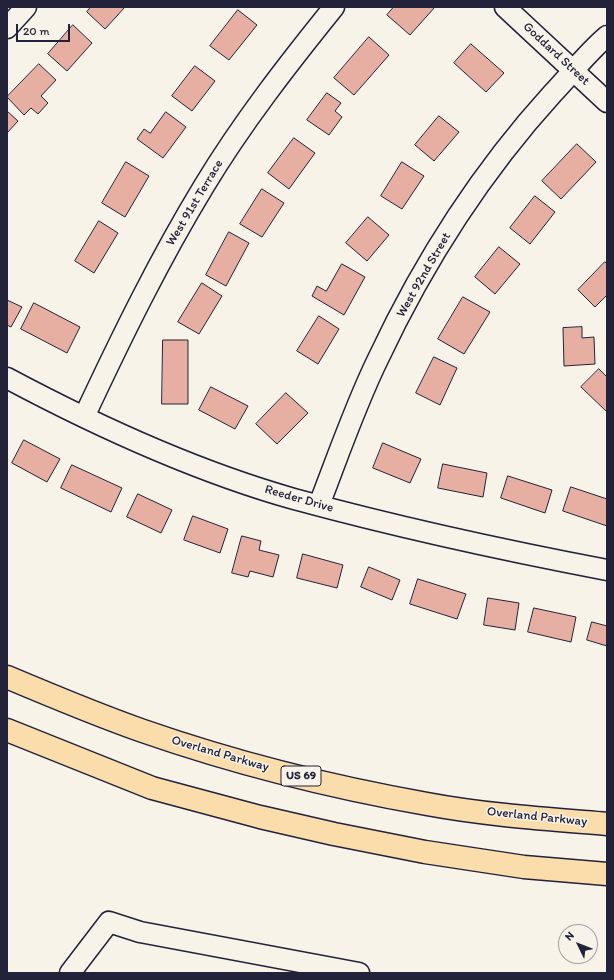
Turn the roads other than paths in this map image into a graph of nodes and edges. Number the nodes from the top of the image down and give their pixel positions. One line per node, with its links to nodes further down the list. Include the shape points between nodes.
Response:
1 (26, 7): 4 (street)
2 (334, 7): 9 (street, West 91st Terrace, via 253,112 204,184 154,272)
3 (505, 7): 6 (street, Goddard Street)
4 (7, 28)
5 (607, 36): 6 (street, West 92nd Street)
6 (574, 71): 7 (street, Goddard Street); 10 (street, West 92nd Street, via 522,129 478,186 413,291 365,388)
7 (607, 102)
8 (7, 378): 9 (street, Reeder Drive)
9 (84, 417): 10 (street, Reeder Drive, via 245,483)
10 (319, 505): 11 (street, Reeder Drive, via 406,528)
11 (607, 570)
12 (7, 676): 14 (highway, Overland Parkway / US 69, via 143,731 223,757 319,781 428,804 508,815)
13 (7, 730): 15 (highway, via 152,788 268,819 425,852 524,867)
14 (607, 824)
15 (607, 874)
16 (70, 973): 17 (street, via 109,922 140,932)
17 (359, 973)

